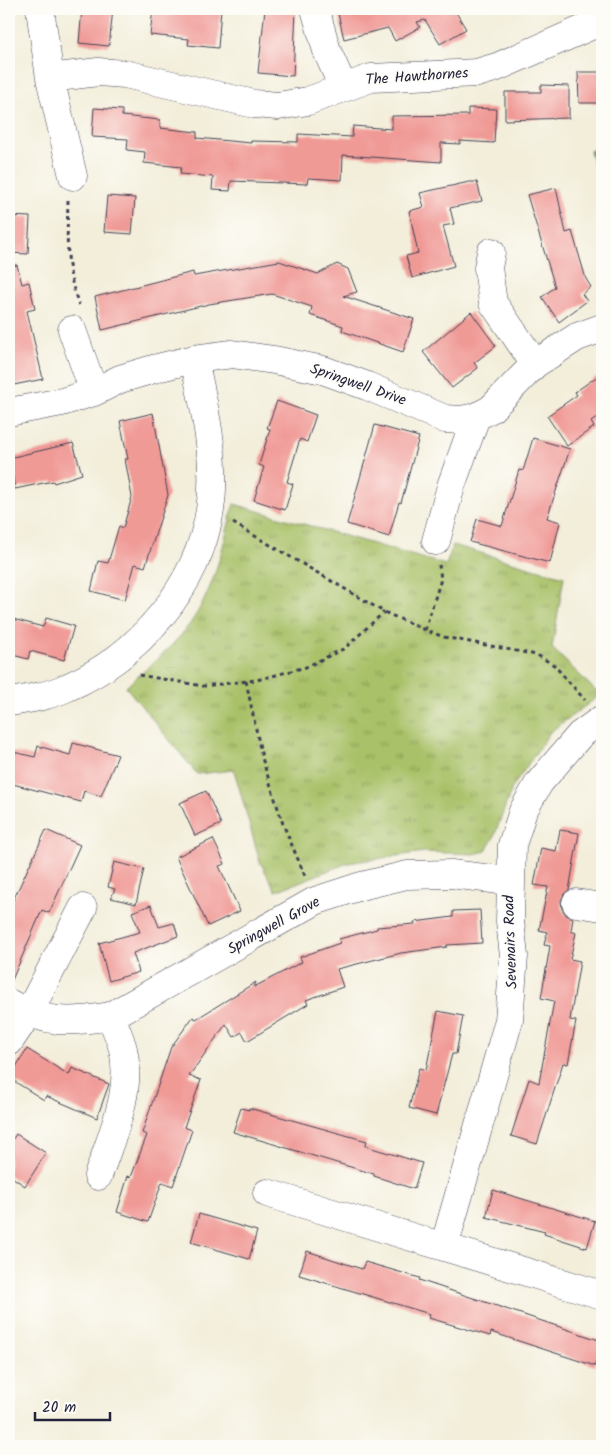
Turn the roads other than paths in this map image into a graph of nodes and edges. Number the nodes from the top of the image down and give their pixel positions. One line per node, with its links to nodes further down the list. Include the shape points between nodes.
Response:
1 (40, 9): 4 (street)
2 (314, 9): 5 (street)
3 (602, 21): 5 (street, The Hawthornes, via 477,73 371,78)
4 (50, 78): 5 (street, The Hawthornes, via 98,72 124,74 254,104 278,106 308,101); 6 (street)
5 (343, 87)
6 (73, 176)
7 (491, 252): 11 (street, via 488,268 493,302)
8 (602, 328): 11 (street, Springwell Drive, via 577,337)
9 (72, 330): 12 (street)
10 (194, 359): 12 (street, Springwell Drive, via 120,379); 14 (street, Springwell Drive, via 232,354 323,370 445,419); 16 (street, via 212,470 210,510 199,547 181,587 132,648 102,669 68,687 35,698)
11 (535, 364): 14 (street, Springwell Drive, via 491,409)
12 (94, 392): 13 (street, Springwell Drive)
13 (9, 412)
14 (476, 417): 15 (street, via 451,486)
15 (436, 541)
16 (9, 702)
17 (602, 719): 18 (street, Sevenairs Road, via 580,734 539,783 524,811 512,845)
18 (509, 881): 23 (street, Springwell Grove, via 451,874 407,875 315,901); 27 (street, Sevenairs Road, via 514,956 510,1020)
19 (576, 903): 20 (street)
20 (602, 907)
21 (83, 908): 22 (street)
22 (18, 1008): 23 (street, Springwell Grove, via 57,1021); 24 (street)
23 (111, 1016): 25 (street, via 123,1050 125,1086 118,1119)
24 (9, 1042)
25 (98, 1176)
26 (267, 1193): 27 (street)
27 (444, 1248): 28 (street)
28 (602, 1294)

